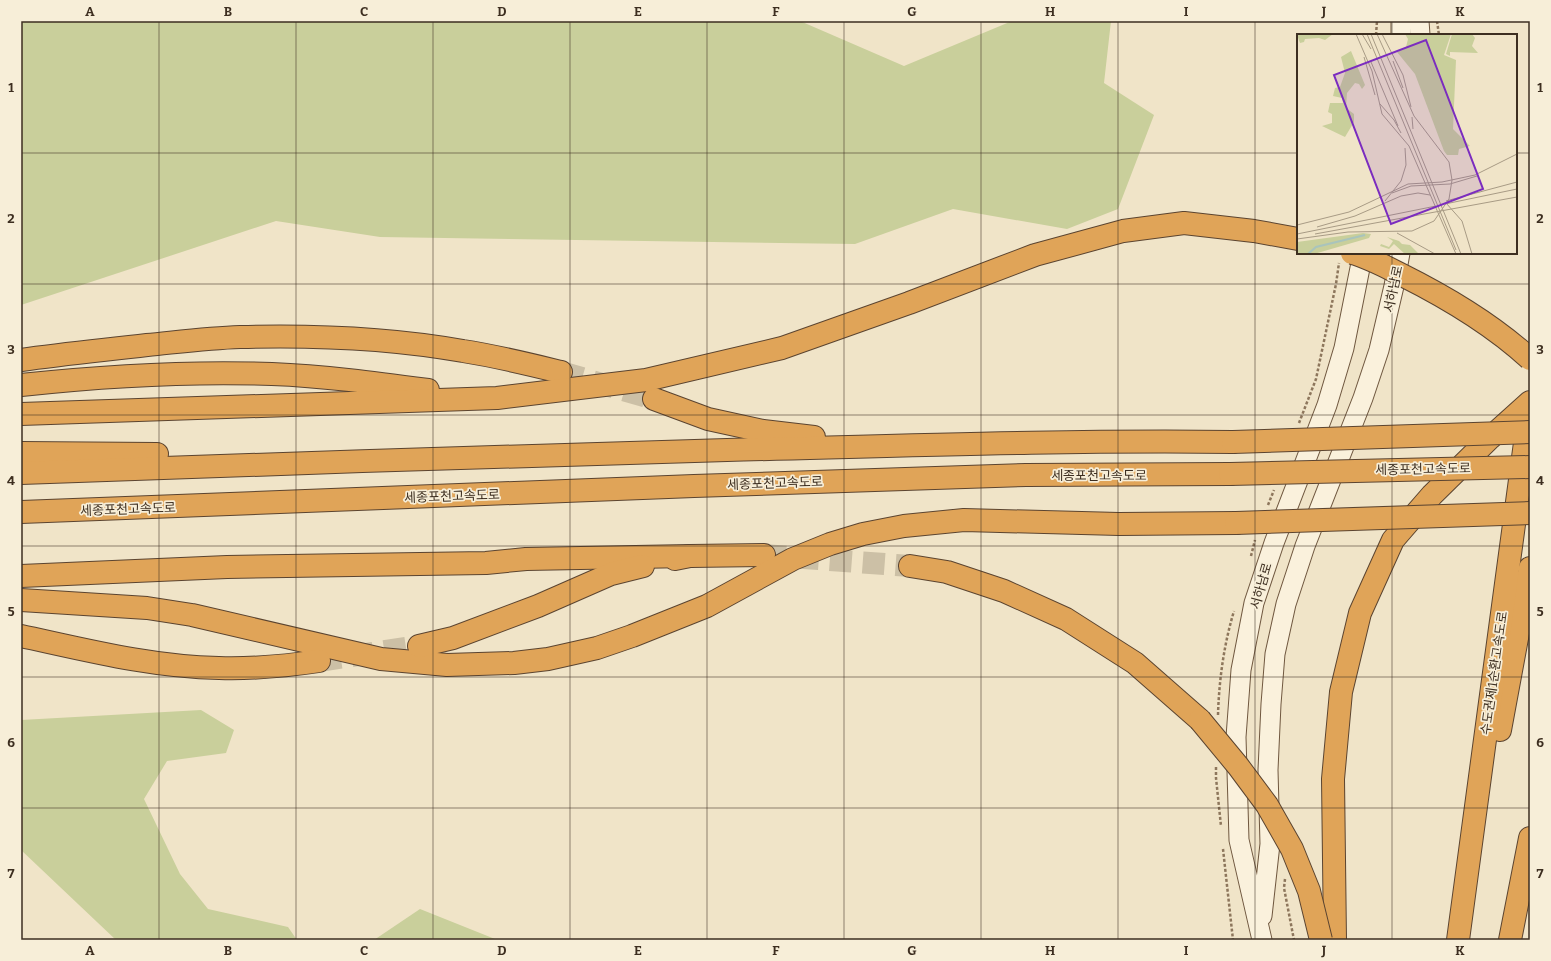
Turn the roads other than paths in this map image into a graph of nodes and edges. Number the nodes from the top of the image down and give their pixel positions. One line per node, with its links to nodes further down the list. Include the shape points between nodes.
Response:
1 (1401, 21): 3 (main road)
2 (1419, 21): 4 (main road)
3 (1401, 34)
4 (1420, 34)
5 (1297, 239): 13 (highway, via 1184,222 1123,231 1035,255 782,348 646,380)
6 (1356, 254): 9 (highway, bridge, via 1420,284 1481,319)
7 (1363, 254): 36 (main road, 서하남로, via 1344,348 1327,405 1274,543 1257,596 1241,670 1236,737 1239,840)
8 (1400, 254): 36 (main road, 서하남로, via 1379,350 1305,546 1286,604 1276,654 1271,704 1268,770 1270,844)
9 (1530, 359)
10 (21, 360): 11 (highway, via 191,340 290,336 406,343 462,350)
11 (561, 372)
12 (21, 385): 13 (highway, via 94,377 190,373 271,374 351,380)
13 (497, 398): 17 (highway)
14 (654, 399): 19 (highway, via 708,419 763,431)
15 (1530, 402): 38 (highway, bridge, via 1432,495 1393,540 1360,613 1341,692 1333,780)
16 (1530, 406): 39 (highway, 수도권제1순환고속도로)
17 (21, 414)
18 (1530, 432): 19 (highway, bridge, via 1233,442 1144,441)
19 (887, 446): 21 (highway)
20 (21, 453): 21 (highway, via 128,453)
21 (352, 460): 23 (highway)
22 (1530, 467): 24 (highway, 세종포천고속도로, bridge, via 1230,474 1026,475)
23 (21, 473)
24 (21, 512)
25 (1530, 513): 31 (highway, bridge, via 1236,523 1119,524 964,520 904,526 863,534 822,547 793,559 707,606 632,636 597,648 548,659 514,663 447,665 381,659 184,614 147,608)
26 (764, 554): 27 (highway)
27 (690, 556): 30 (highway, via 526,559 486,563 226,567); 33 (highway, via 611,574 485,627)
28 (910, 566): 37 (highway, bridge, via 947,572 1004,591 1066,619 1135,664 1200,720 1267,804 1292,849 1309,891)
29 (1530, 568): 40 (highway, 수도권제1순환고속도로)
30 (21, 576)
31 (21, 600)
32 (21, 636): 34 (highway, via 105,655 166,664 219,668 280,667)
33 (419, 646)
34 (319, 661)
35 (1530, 838): 41 (highway)
36 (1261, 935)
37 (1321, 940)
38 (1335, 940)
39 (1458, 940)
40 (1462, 940)
41 (1510, 940)

